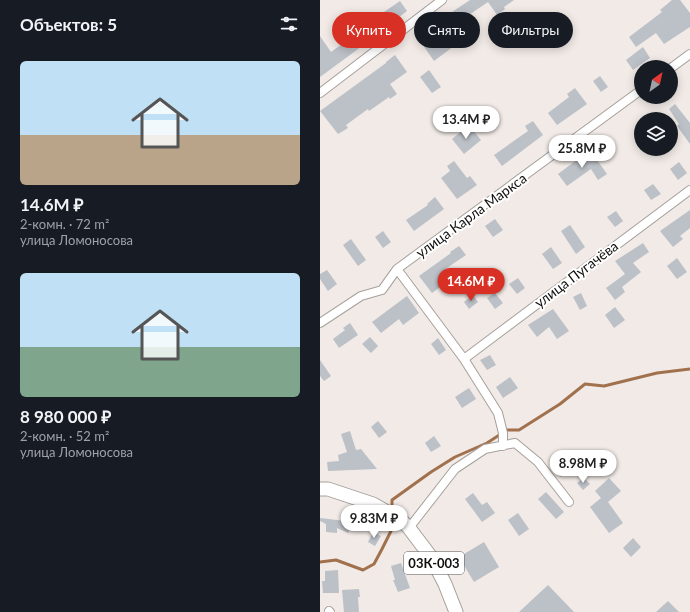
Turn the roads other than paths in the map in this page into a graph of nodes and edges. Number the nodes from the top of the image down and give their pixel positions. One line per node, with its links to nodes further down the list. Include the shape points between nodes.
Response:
1 (442, 0): 4 (street)
2 (690, 54): 3 (street)
3 (678, 63)
4 (320, 92)
5 (634, 95): 7 (street, улица Карла Маркса)
6 (690, 190): 9 (street, улица Пугачёва)
7 (397, 269): 8 (street, улица Карла Маркса, via 382,290 361,296); 9 (street)
8 (320, 323)
9 (464, 359): 10 (street, via 498,413)
10 (503, 446): 12 (street, via 515,443 538,462); 13 (street, via 484,450 455,469)
11 (320, 489): 13 (main road, 03К-003, via 328,489 373,504)
12 (569, 502)
13 (405, 524): 14 (main road, 03К-003, via 431,558 446,584)
14 (456, 612)

